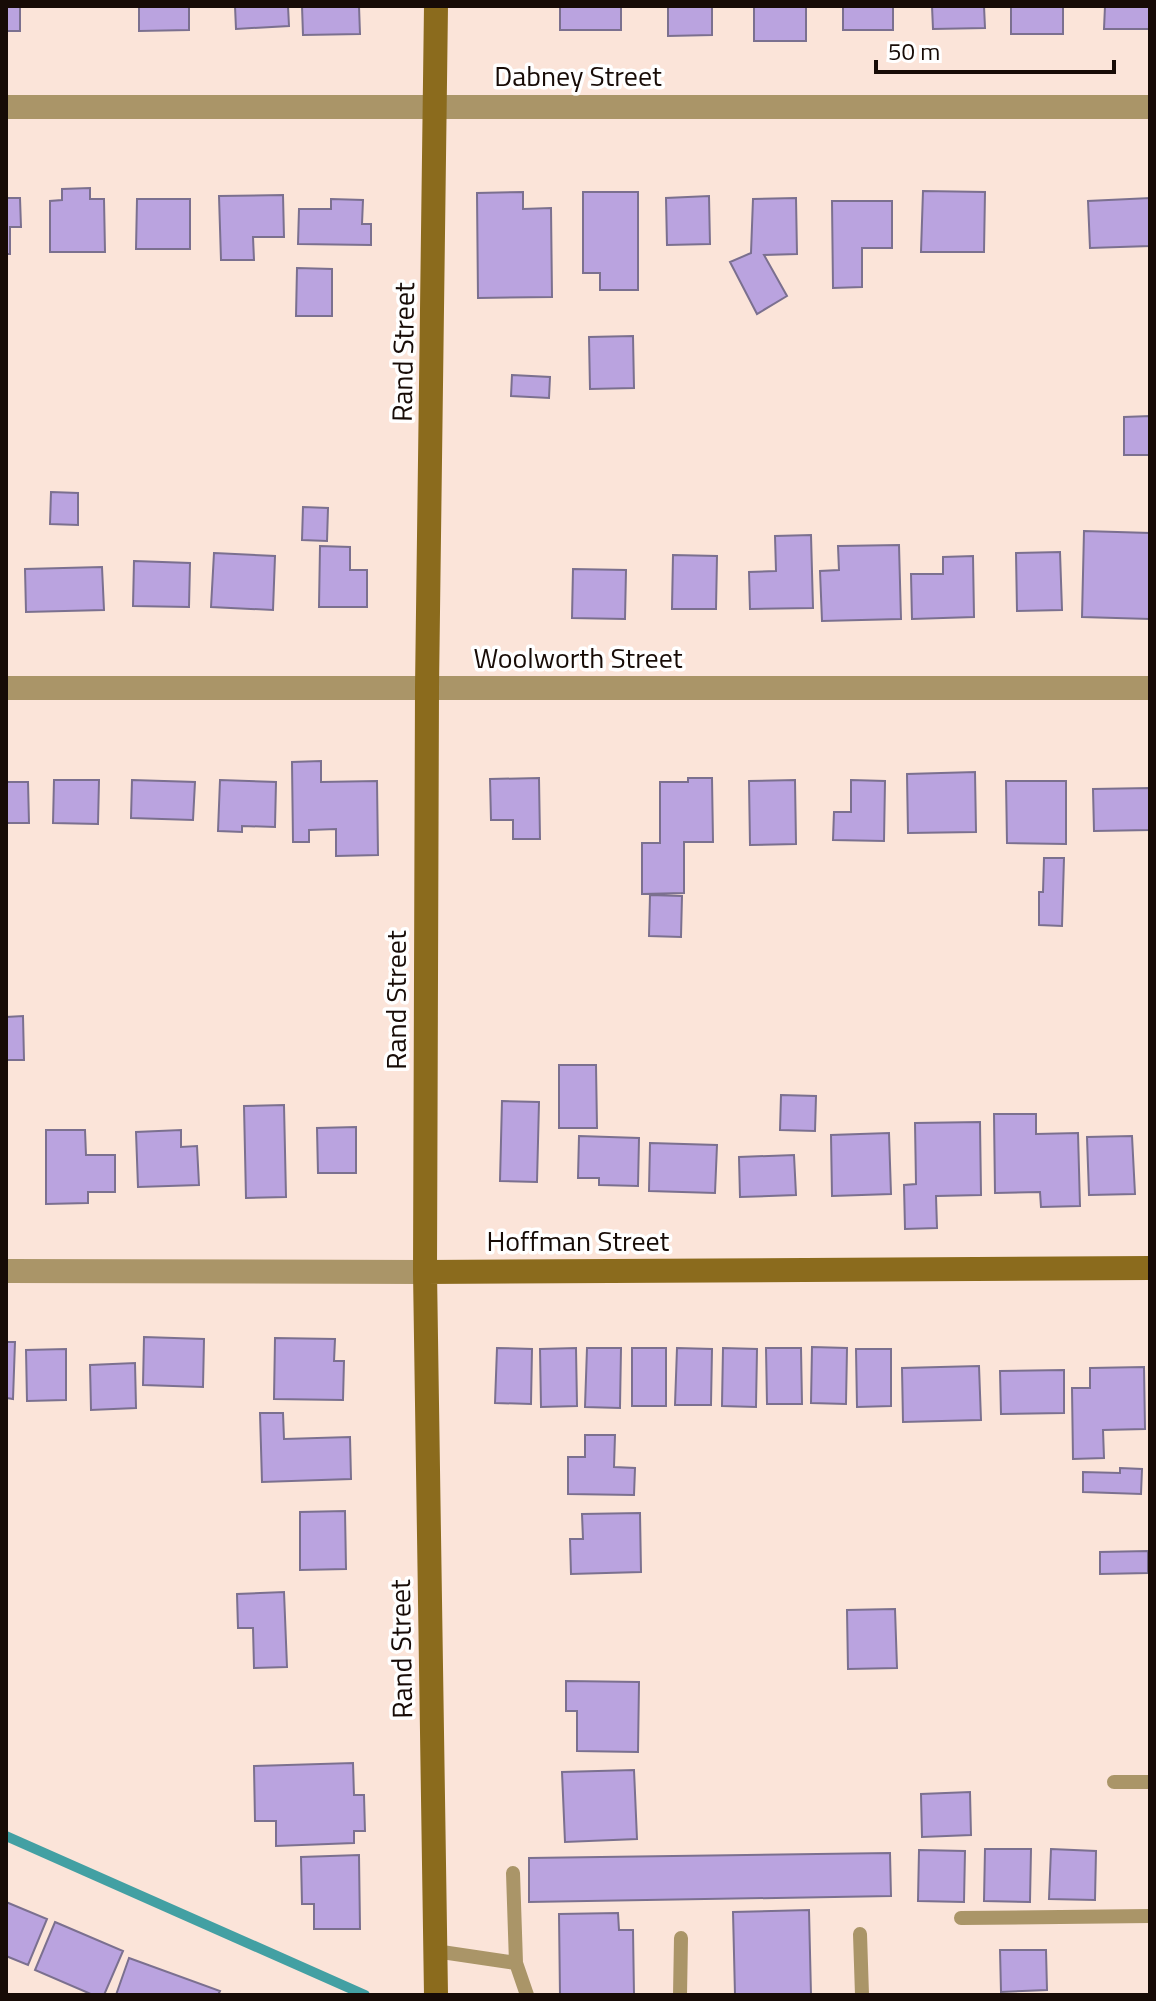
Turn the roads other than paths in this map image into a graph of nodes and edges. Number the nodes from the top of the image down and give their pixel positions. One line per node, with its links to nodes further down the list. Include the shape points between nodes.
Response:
1 (436, 6): 2 (street, Rand Street)
2 (436, 106): 3 (street, Dabney Street); 4 (street, Dabney Street); 6 (street, Rand Street)
3 (6, 107)
4 (1150, 107)
5 (6, 688): 6 (street, Woolworth Street)
6 (427, 688): 7 (street, Woolworth Street); 10 (street, Rand Street)
7 (1150, 688)
8 (1150, 1268): 10 (street, Hoffman Street)
9 (6, 1271): 10 (street, Hoffman Street)
10 (425, 1272): 18 (street, Rand Street)
11 (1114, 1782): 12 (lane)
12 (1150, 1782)
13 (513, 1873): 19 (lane)
14 (1150, 1916): 15 (lane)
15 (961, 1918)
16 (860, 1934): 23 (lane)
17 (681, 1938): 22 (lane)
18 (435, 1951): 19 (lane); 20 (street, Rand Street)
19 (516, 1963): 21 (lane)
20 (436, 1995)
21 (527, 1995)
22 (680, 1995)
23 (862, 1995)

